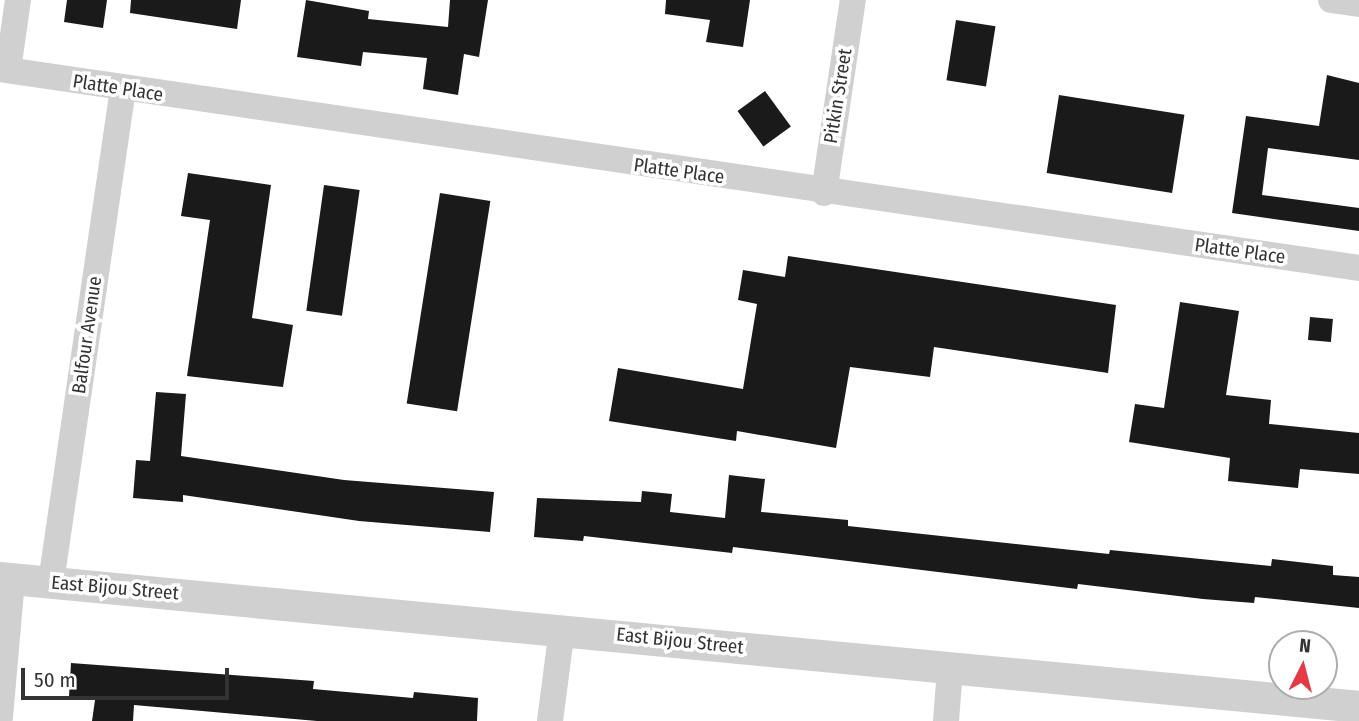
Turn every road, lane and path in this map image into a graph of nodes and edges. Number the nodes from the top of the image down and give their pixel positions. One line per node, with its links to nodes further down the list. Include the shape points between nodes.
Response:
1 (18, 0): 5 (street)
2 (853, 0): 7 (street, Pitkin Street)
3 (1331, 0): 4 (street)
4 (1359, 4)
5 (4, 70): 6 (street, Platte Place)
6 (122, 88): 7 (street, Platte Place); 10 (street, Balfour Avenue)
7 (824, 193): 8 (street, Platte Place)
8 (1359, 268)
9 (6, 579): 10 (street, East Bijou Street); 14 (street)
10 (51, 582): 11 (street, East Bijou Street)
11 (562, 629): 12 (street, East Bijou Street); 15 (street)
12 (950, 669): 13 (street, East Bijou Street); 16 (street)
13 (1347, 711)
14 (0, 717)
15 (550, 721)
16 (946, 721)

